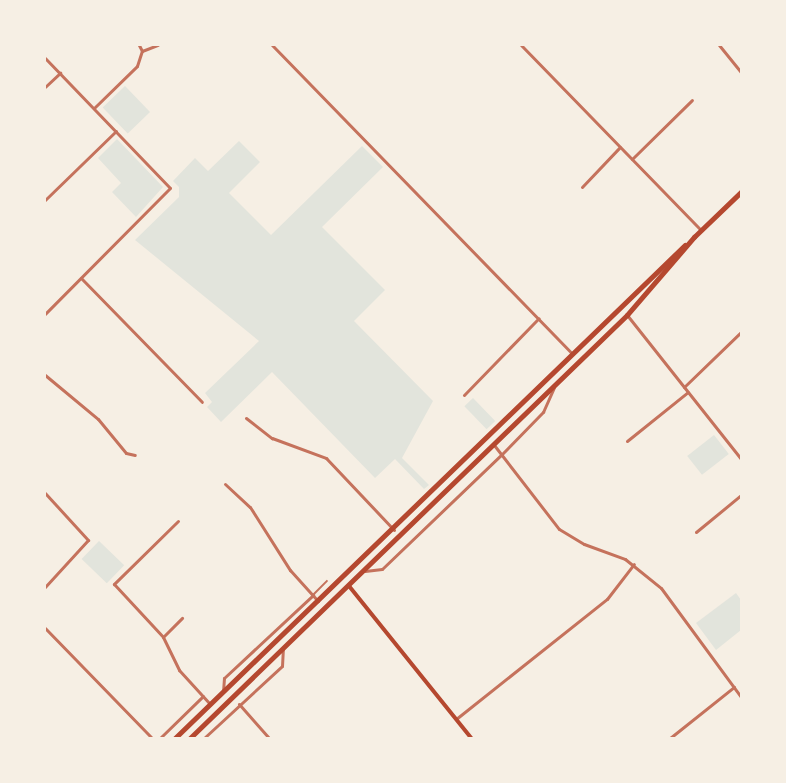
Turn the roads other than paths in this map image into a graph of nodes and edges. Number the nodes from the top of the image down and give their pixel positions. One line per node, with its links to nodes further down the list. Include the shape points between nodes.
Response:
1 (139, 45): 6 (street)
2 (158, 45): 6 (street)
3 (272, 45): 25 (street)
4 (521, 45): 14 (street)
5 (719, 45): 8 (street)
6 (142, 51): 12 (street, via 137,66)
7 (45, 57): 9 (street)
8 (741, 72)
9 (60, 73): 10 (street); 12 (street)
10 (45, 87)
11 (692, 100): 15 (street)
12 (94, 108): 13 (street)
13 (116, 131): 18 (street); 21 (street, via 168,184 169,193)
14 (620, 147): 15 (street); 16 (street)
15 (632, 159): 19 (street)
16 (582, 187)
17 (741, 192): 19 (main road)
18 (45, 200)
19 (701, 230): 20 (main road)
20 (694, 237): 22 (main road); 24 (main road)
21 (81, 278): 23 (street); 34 (street)
22 (621, 308): 24 (main road); 27 (main road)
23 (45, 314)
24 (627, 315): 28 (main road); 31 (street)
25 (539, 318): 27 (street); 33 (street)
26 (741, 332): 31 (street)
27 (574, 354): 28 (main road); 45 (main road)
28 (580, 361): 30 (main road)
29 (45, 375): 39 (street, via 93,414 126,453)
30 (554, 387): 37 (main road); 38 (street, via 543,412)
31 (684, 387): 32 (street)
32 (688, 392): 36 (street); 40 (street)
33 (464, 395)
34 (202, 402)
35 (246, 418): 45 (street, via 272,438 326,458)
36 (627, 441)
37 (494, 446): 38 (street); 48 (main road)
38 (502, 454): 47 (street, via 559,529 584,544); 48 (street, via 382,569)
39 (135, 455)
40 (741, 459)
41 (225, 484): 53 (street, via 250,507 290,570)
42 (45, 493): 52 (street, via 87,540)
43 (741, 495): 46 (street)
44 (178, 522): 57 (street, via 114,584)
45 (394, 530): 49 (main road)
46 (696, 532)
47 (634, 564): 60 (street, via 661,588); 66 (street, via 607,599)
48 (365, 571): 51 (main road)
49 (342, 579): 51 (main road); 54 (main road)
50 (327, 581): 53 (lane)
51 (348, 586): 59 (main road); 66 (main road)
52 (45, 587)
53 (313, 595): 54 (street); 61 (street, via 224,678)
54 (318, 601): 58 (main road)
55 (182, 618): 57 (street)
56 (45, 628): 67 (street)
57 (163, 637): 62 (street, via 179,670)
58 (273, 644): 59 (main road); 61 (main road)
59 (283, 648): 65 (street, via 282,666); 70 (main road)
60 (734, 687): 63 (street); 74 (street)
61 (223, 692): 64 (main road)
62 (203, 696): 64 (street); 68 (street)
63 (741, 697)
64 (210, 704): 69 (main road)
65 (239, 704): 71 (street); 72 (street)
66 (456, 719): 73 (main road)
67 (152, 738)
68 (160, 738)
69 (175, 738)
70 (190, 738)
71 (204, 738)
72 (269, 738)
73 (471, 738)
74 (670, 738)

